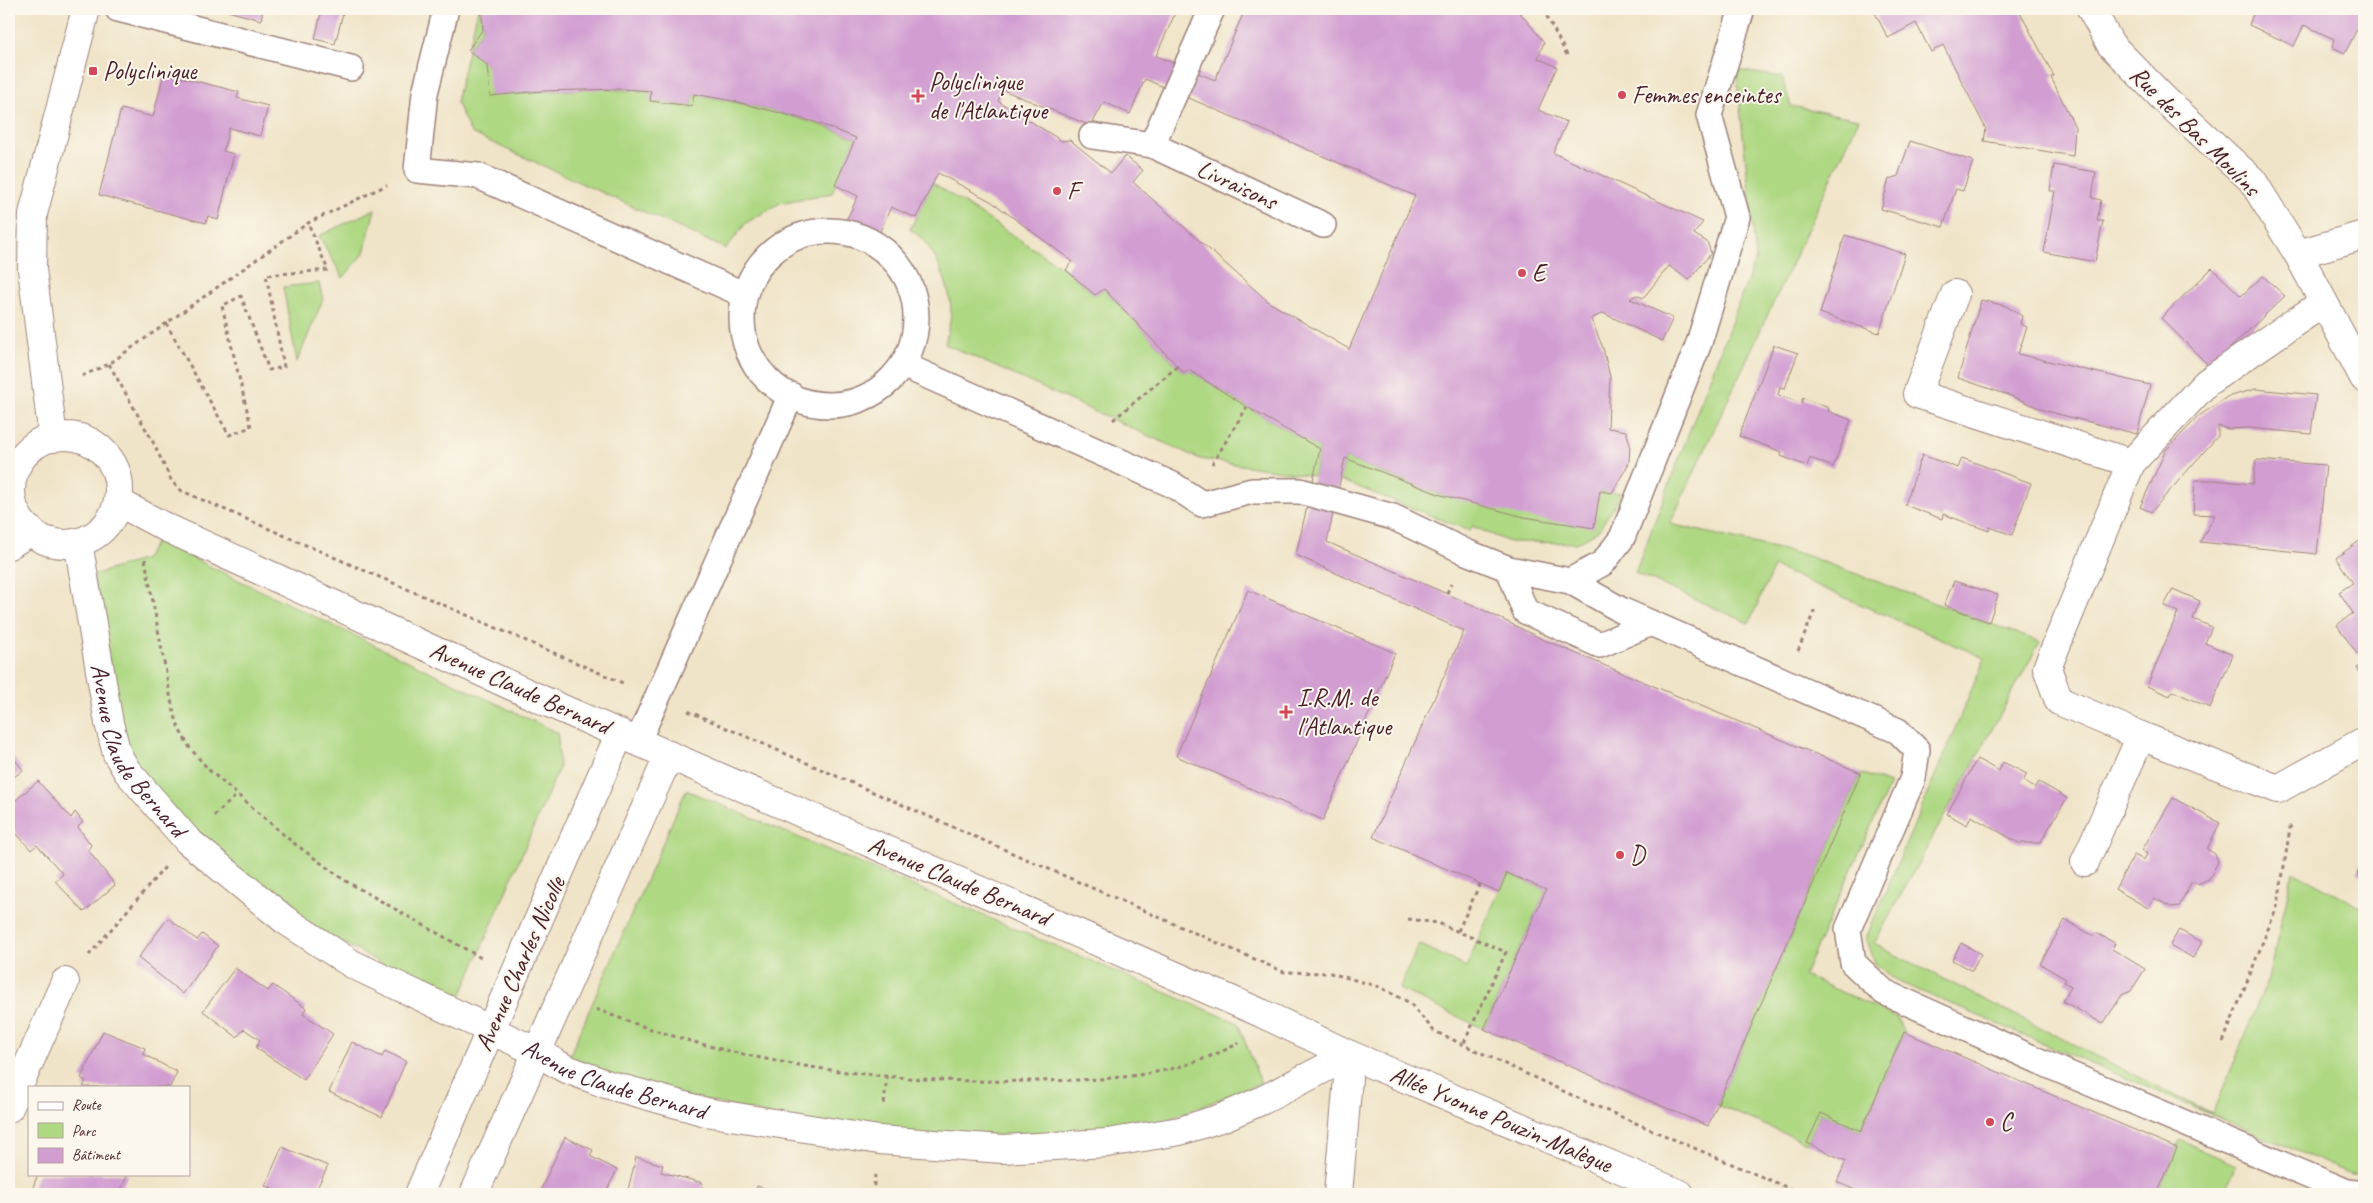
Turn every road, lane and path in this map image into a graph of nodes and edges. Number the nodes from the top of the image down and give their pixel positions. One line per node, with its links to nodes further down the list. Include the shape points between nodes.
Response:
1 (86, 9): 26 (street, via 33,214 32,269)
2 (118, 9): 9 (lane)
3 (446, 9): 12 (lane, via 425,93)
4 (1212, 9): 11 (lane)
5 (1543, 9): 8 (path)
6 (1742, 9): 35 (lane, via 1709,115 1737,217 1735,226 1699,343 1622,538 1603,563)
7 (2091, 9): 16 (street, Rue des Bas Moulins, via 2111,46 2252,180)
8 (1568, 57)
9 (351, 68)
10 (1092, 136): 11 (lane, Livraisons)
11 (1152, 145): 14 (lane, Livraisons)
12 (417, 170): 13 (path); 18 (lane, via 478,176)
13 (308, 223): 20 (path); 20 (path, via 328,270 266,275 284,367 269,370 242,296 222,306 251,428 228,435)
14 (1322, 225)
15 (2364, 235): 16 (street)
16 (2298, 254): 19 (street, Rue des Bas Moulins)
17 (1955, 294): 29 (street, via 1918,394)
18 (745, 295): 21 (lane, via 758,268 779,246 806,234 836,230 860,233 890,255 908,279 916,308 915,327); 24 (lane, via 742,320 746,344 763,374 774,386)
19 (2323, 303): 23 (street, Rue des Bas Moulins); 29 (street, via 2206,383)
20 (166, 323): 39 (path, via 109,364 172,482 182,491)
21 (902, 365): 24 (lane, via 882,388 855,402 825,405); 28 (lane)
22 (1178, 366): 28 (path, via 1110,422)
23 (2364, 378)
24 (791, 395): 39 (lane)
25 (1247, 407): 27 (path)
26 (53, 438): 30 (street, via 84,439 103,451 116,471); 32 (street, via 37,444 24,456 13,478 12,495)
27 (1227, 442)
28 (1097, 452): 34 (lane, via 1173,485 1202,504 1252,491 1300,491 1393,517)
29 (2131, 463): 40 (street, via 2047,668 2058,701)
30 (118, 502): 31 (street, Avenue Claude Bernard); 33 (street, via 101,531)
31 (157, 523): 41 (street, Avenue Claude Bernard); 50 (path, Avenue Claude Bernard, via 145,559 172,705 179,729 190,748 209,770 271,824 344,880)
32 (20, 538): 33 (street)
33 (78, 542): 45 (street, Avenue Claude Bernard, via 116,754)
34 (1510, 569): 35 (lane); 37 (lane, via 1525,611 1600,645)
35 (1570, 581): 37 (lane, via 1601,600)
36 (1815, 609): 38 (path, via 1798,651)
37 (1652, 623): 66 (lane, via 1898,731 1917,750 1913,778 1848,929 1853,963 1884,992 2347,1192)
38 (1793, 649)
39 (657, 698): 41 (lane); 51 (path)
40 (2141, 736): 44 (street); 46 (street)
41 (629, 737): 43 (street, Avenue Claude Bernard); 55 (street, Avenue Charles Nicolle)
42 (2364, 741): 44 (street)
43 (669, 755): 54 (street, Avenue Claude Bernard); 58 (street, Avenue Charles Nicolle)
44 (2278, 789): 56 (path, via 2291,821 2278,904)
45 (188, 841): 52 (path); 55 (street, Avenue Claude Bernard, via 285,920 352,964)
46 (2085, 862)
47 (1480, 884): 49 (path)
48 (1408, 919): 49 (path, via 1438,923)
49 (1458, 932): 57 (path, via 1506,952)
50 (485, 960)
51 (1284, 972): 54 (path); 57 (path, via 1330,973 1380,987 1410,1003 1434,1031)
52 (65, 982): 60 (street)
53 (592, 1007): 54 (path, via 657,1032 770,1059 887,1077 971,1082 1114,1078 1174,1068 1211,1057 1248,1038)
54 (1261, 1013): 59 (street, Avenue Claude Bernard)
55 (491, 1031): 58 (street, Avenue Claude Bernard); 61 (street, Avenue Charles Nicolle)
56 (2223, 1042)
57 (1463, 1045): 65 (path, via 1591,1104)
58 (537, 1052): 59 (street, Avenue Claude Bernard, via 564,1068 706,1112 879,1140 1003,1149 1107,1142 1180,1131 1263,1100); 62 (street, Avenue Charles Nicolle)
59 (1350, 1055): 63 (street); 64 (street, Allée Yvonne Pouzin-Malègue)
60 (9, 1108)
61 (419, 1194)
62 (474, 1194)
63 (1338, 1194)
64 (1680, 1194)
65 (1802, 1194)
66 (2364, 1194)

